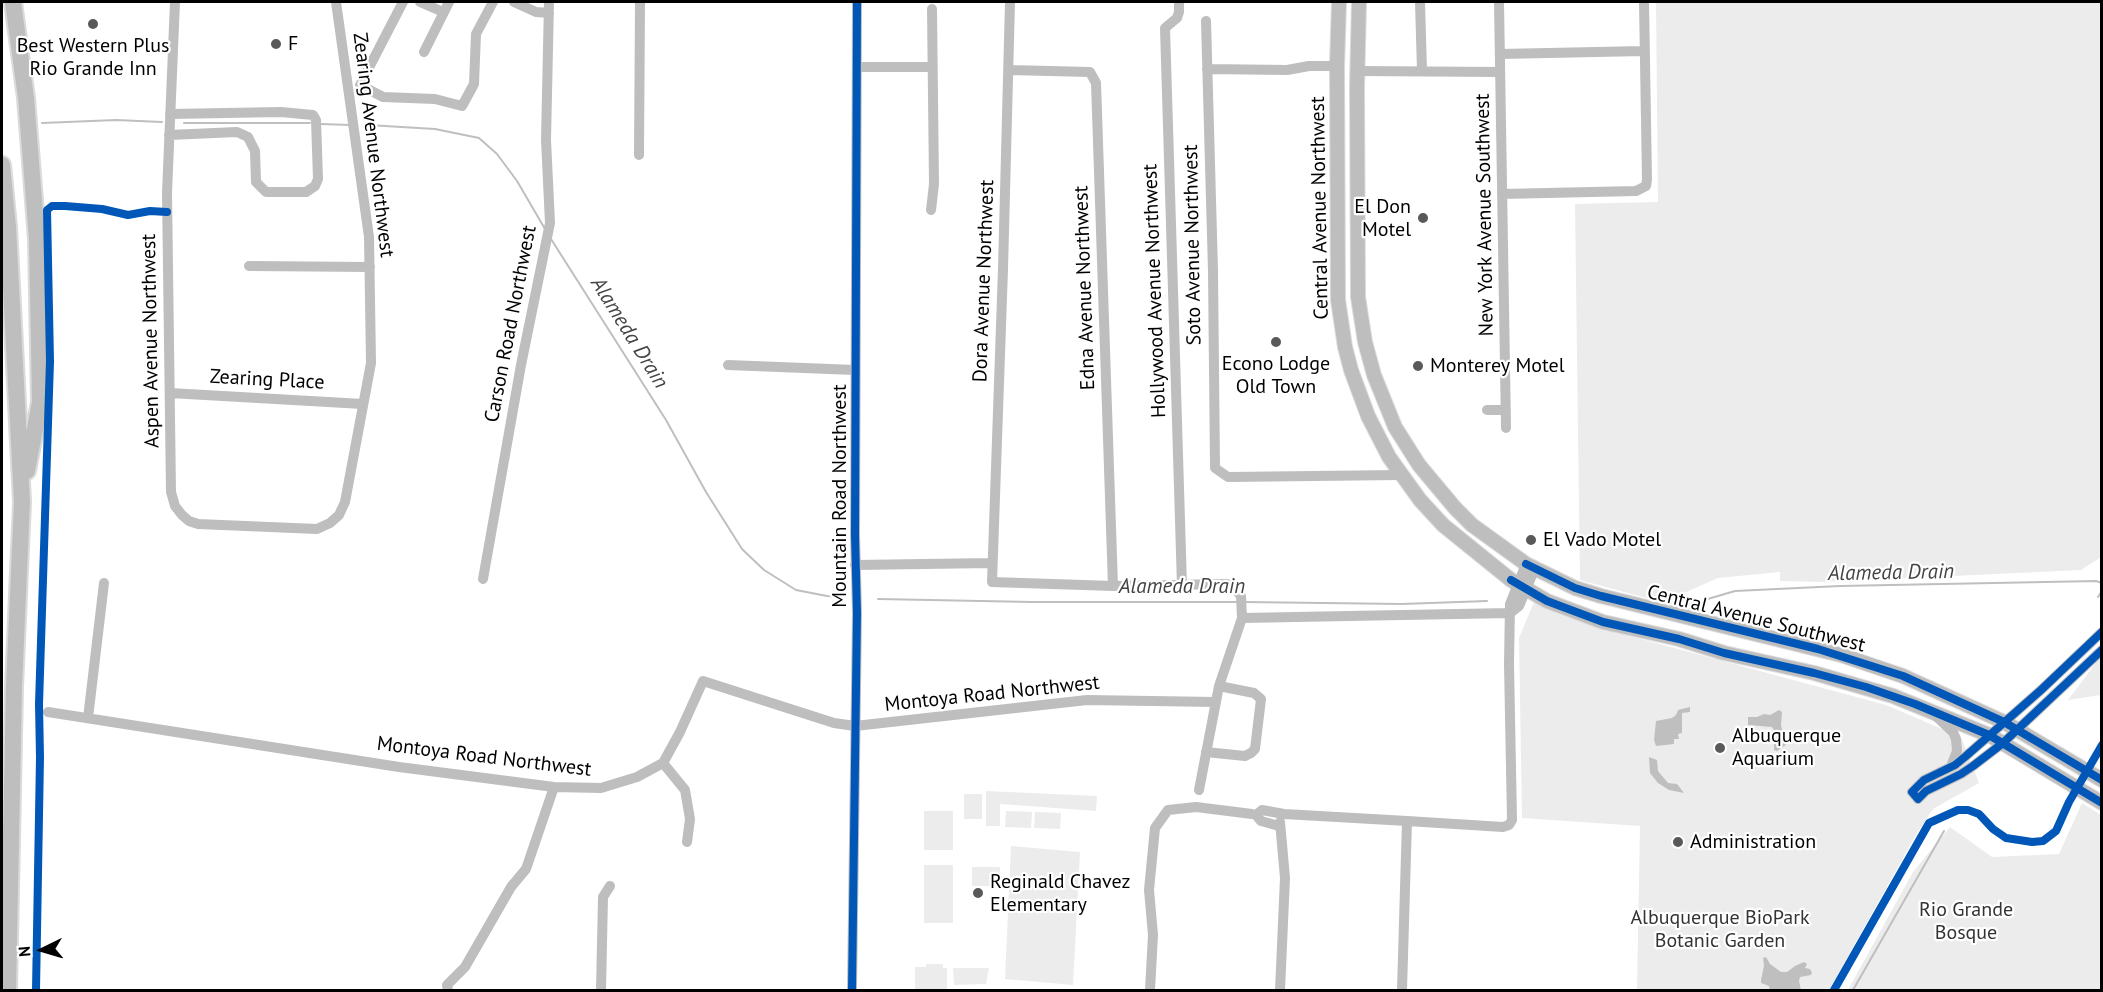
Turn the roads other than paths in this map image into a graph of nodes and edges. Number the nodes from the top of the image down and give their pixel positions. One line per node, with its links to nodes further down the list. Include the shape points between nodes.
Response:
1 (13, 2): 50 (highway, via 33,181 40,390)
2 (175, 2): 34 (street, Aspen Avenue Northwest)
3 (336, 2): 41 (street, Zearing Avenue Northwest, via 366,202)
4 (404, 2): 7 (street, via 360,85 383,97 435,99 462,106 474,84 476,34)
5 (420, 2): 20 (street)
6 (449, 2): 20 (street)
7 (493, 2)
8 (514, 2): 21 (street)
9 (549, 2): 21 (street, Carson Road Northwest)
10 (640, 2): 36 (street)
11 (857, 2): 27 (street, Mountain Road Northwest)
12 (1010, 2): 30 (street, Dora Avenue Northwest)
13 (1179, 2): 58 (street, Hollywood Avenue Northwest, via 1177,18 1165,28)
14 (1339, 2): 26 (main road, Central Avenue Northwest)
15 (1359, 2): 31 (main road, Central Avenue Southwest)
16 (1420, 2): 32 (street)
17 (1499, 2): 25 (street, New York Avenue Southwest)
18 (1644, 2): 23 (street)
19 (932, 9): 28 (street)
20 (444, 12): 24 (street)
21 (549, 13): 55 (street, Carson Road Northwest, via 546,140 550,223)
22 (1206, 21): 29 (street, Soto Avenue Northwest)
23 (1644, 51): 25 (street); 38 (street, via 1647,180 1643,189)
24 (424, 52)
25 (1500, 54): 33 (street, New York Avenue Southwest)
26 (1337, 66): 29 (street); 49 (main road, Central Avenue Northwest, via 1338,300 1342,327 1358,391)
27 (858, 67): 28 (street); 43 (street, Mountain Road Northwest)
28 (931, 67): 39 (street)
29 (1207, 69): 49 (street, Soto Avenue Northwest, via 1215,468 1228,477)
30 (1009, 70): 52 (street, Dora Avenue Northwest); 57 (street, Edna Avenue Northwest, via 1090,72 1096,83)
31 (1357, 71): 32 (street); 54 (main road, Central Avenue Southwest, via 1358,297 1374,375 1395,426 1433,483 1472,525)
32 (1422, 71): 33 (street)
33 (1500, 72): 38 (street, New York Avenue Southwest)
34 (170, 114): 35 (street, Aspen Avenue Northwest); 35 (street, via 313,115 318,179 306,192 266,192 256,182 255,151 248,137 237,132)
35 (170, 135): 44 (street, Aspen Avenue Northwest)
36 (639, 155)
37 (2, 165): 50 (highway)
38 (1502, 194): 47 (street, New York Avenue Southwest)
39 (931, 210)
40 (249, 266): 41 (street)
41 (370, 267): 45 (street, Zearing Avenue Northwest, via 371,363)
42 (728, 365): 43 (street)
43 (855, 370): 53 (street, Mountain Road Northwest)
44 (170, 393): 45 (street, Zearing Place); 51 (street, Aspen Avenue Northwest, via 171,492 175,506 189,521)
45 (363, 404): 51 (street, Zearing Avenue Northwest, via 345,502 339,515)
46 (1487, 410): 47 (street)
47 (1506, 410): 48 (street, New York Avenue Southwest)
48 (1506, 428)
49 (1400, 475): 59 (main road, Central Avenue Northwest, via 1443,525)
50 (21, 502): 87 (highway)
51 (317, 529)
52 (992, 563): 53 (street); 57 (street, via 992,582)
53 (855, 565): 70 (street, Mountain Road Northwest)
54 (1531, 566): 59 (street); 69 (main road, Central Avenue Southwest, via 1601,596 1818,649 1903,675)
55 (483, 579)
56 (104, 583): 68 (street)
57 (1113, 586): 58 (street)
58 (1182, 586): 61 (street, via 1227,584 1241,596)
59 (1521, 587): 60 (street, via 1519,606); 66 (main road, Central Avenue Northwest, via 1555,605 1603,622 1834,678)
60 (1510, 613): 61 (street); 83 (street, via 1512,820 1503,827)
61 (1242, 614): 64 (street)
62 (2102, 632): 69 (street)
63 (2102, 650): 71 (street)
64 (1220, 686): 65 (street); 74 (street, via 1254,693 1262,699 1255,749 1245,756)
65 (1216, 702): 70 (street, Montoya Road Northwest, via 1087,700); 74 (street)
66 (1932, 711): 72 (main road, Central Avenue Northwest); 76 (street, via 1956,739 1957,751)
67 (48, 712): 68 (street, Montoya Road Northwest)
68 (88, 718): 78 (street, Montoya Road Northwest)
69 (2004, 722): 71 (main road, Central Avenue Southwest); 72 (street)
70 (855, 726): 75 (street, Montoya Road Northwest, via 834,723 703,681); 90 (street, Mountain Road Northwest)
71 (2017, 730): 73 (street); 77 (main road, Central Avenue Southwest)
72 (1989, 735): 73 (main road, Central Avenue Northwest); 76 (street)
73 (2003, 743): 76 (street, via 1918,799 1912,792 1924,780); 80 (main road, Central Avenue Northwest)
74 (1206, 752): 79 (street)
75 (663, 763): 78 (street, Montoya Road Northwest, via 637,777 601,788); 85 (street, via 685,790 690,819)
76 (1950, 767)
77 (2102, 780)
78 (554, 787): 88 (street, via 526,869)
79 (1199, 790)
80 (2102, 803)
81 (1284, 814): 82 (street, via 1262,810); 83 (street); 84 (street)
82 (1256, 815): 84 (street, via 1261,821); 91 (street, via 1196,807 1168,810 1155,828 1149,890 1153,935)
83 (1407, 822): 93 (street)
84 (1279, 826): 92 (street, via 1285,878)
85 (687, 842)
86 (610, 886): 89 (street, via 603,897)
87 (8, 990)
88 (447, 990)
89 (601, 990)
90 (852, 990)
91 (1150, 990)
92 (1280, 990)
93 (1402, 990)

